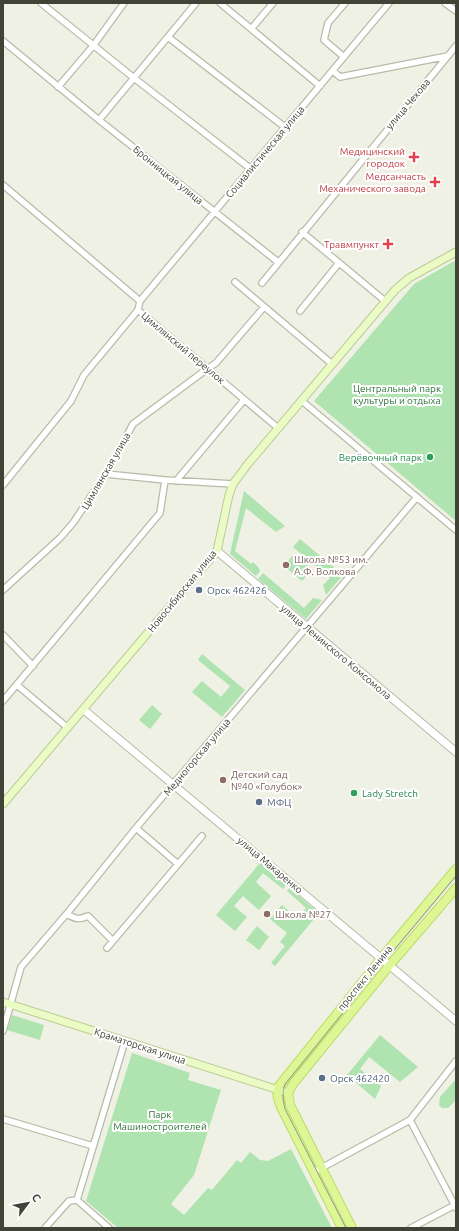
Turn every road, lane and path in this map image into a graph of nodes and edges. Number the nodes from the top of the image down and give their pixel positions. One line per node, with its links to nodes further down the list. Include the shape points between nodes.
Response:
1 (41, 3): 13 (street)
2 (124, 3): 13 (street)
3 (196, 3): 11 (street)
4 (220, 3): 10 (street)
5 (273, 3): 10 (street)
6 (345, 3): 16 (street, via 328,23 324,40)
7 (388, 3): 16 (street, Социалистическая улица)
8 (445, 3): 9 (street)
9 (456, 12)
10 (252, 28): 19 (street)
11 (168, 37): 18 (street); 22 (street)
12 (3, 41): 20 (street, Бронницкая улица)
13 (93, 46): 18 (street); 20 (street)
14 (456, 46): 15 (street, улица Чехова)
15 (448, 56): 17 (street, via 340,76); 27 (street, улица Чехова)
16 (344, 57): 17 (street, Социалистическая улица)
17 (333, 71): 19 (street, Социалистическая улица)
18 (134, 78): 21 (street); 23 (street)
19 (320, 86): 22 (street, Социалистическая улица)
20 (58, 87): 21 (street, Бронницкая улица)
21 (99, 120): 26 (street, Бронницкая улица)
22 (286, 128): 23 (street, Социалистическая улица)
23 (252, 169): 26 (street, Социалистическая улица)
24 (3, 180): 25 (street)
25 (4, 186): 33 (street, Цимлянский переулок)
26 (214, 212): 29 (street, Бронницкая улица); 33 (street, Социалистическая улица)
27 (302, 232): 29 (street, улица Чехова); 30 (street)
28 (456, 252): 34 (main road, Новосибирская улица, via 409,278)
29 (278, 262): 32 (street, улица Чехова)
30 (339, 263): 34 (street); 37 (street)
31 (234, 282): 35 (street)
32 (262, 283)
33 (140, 301): 36 (street, Цимлянский переулок)
34 (385, 301): 38 (main road, Новосибирская улица)
35 (264, 307): 38 (street); 39 (street, Цимлянская улица, via 216,363)
36 (138, 310): 39 (street, Цимлянский переулок); 47 (street, via 84,375 71,401)
37 (300, 311)
38 (332, 364): 41 (main road, Новосибирская улица)
39 (207, 369): 40 (street, Цимлянский переулок); 43 (street, Цимлянская улица, via 133,424)
40 (244, 400): 42 (street, Цимлянский переулок); 45 (street)
41 (302, 400): 42 (main road, Новосибирская улица); 48 (street)
42 (278, 428): 46 (main road, Новосибирская улица)
43 (106, 474): 44 (street); 51 (street, Цимлянская улица, via 81,513 60,538)
44 (165, 480): 45 (street); 54 (street, via 160,513)
45 (176, 481): 46 (street)
46 (233, 484): 50 (main road, Новосибирская улица)
47 (3, 485)
48 (417, 497): 49 (street); 52 (street, Медногорская улица)
49 (456, 530)
50 (217, 551): 52 (street, улица Ленинского Комсомола); 57 (main road, Новосибирская улица)
51 (3, 590)
52 (307, 627): 59 (street, улица Ленинского Комсомола); 60 (street, Медногорская улица)
53 (3, 635): 54 (street)
54 (33, 666): 55 (street)
55 (17, 685): 56 (street); 58 (street)
56 (4, 698)
57 (84, 710): 58 (main road, Новосибирская улица); 60 (street, улица Макаренко)
58 (68, 728): 61 (main road, Новосибирская улица)
59 (456, 752)
60 (174, 785): 62 (street, Медногорская улица); 72 (street, улица Макаренко)
61 (3, 804)
62 (136, 828): 64 (street); 69 (street, Медногорская улица)
63 (202, 836): 64 (street)
64 (178, 864): 70 (street)
65 (456, 869): 66 (main road, проспект Ленина)
66 (448, 878): 67 (street); 72 (main road, проспект Ленина)
67 (456, 884)
68 (456, 888): 73 (main road, проспект Ленина)
69 (67, 914): 70 (street, via 75,919 88,916); 77 (street, Медногорская улица, via 21,967)
70 (113, 941): 71 (street)
71 (107, 948)
72 (381, 959): 73 (street, улица Макаренко); 74 (main road, проспект Ленина)
73 (389, 966): 76 (main road, проспект Ленина); 78 (street, улица Макаренко)
74 (349, 998): 76 (street); 80 (main road, проспект Ленина)
75 (3, 1002): 77 (main road, Краматорская улица)
76 (358, 1004): 81 (main road, проспект Ленина)
77 (11, 1005): 79 (street, Медногорская улица); 82 (main road, Краматорская улица)
78 (456, 1021)
79 (3, 1031)
80 (322, 1031): 81 (street); 84 (main road, проспект Ленина)
81 (331, 1037): 85 (main road, проспект Ленина)
82 (125, 1041): 84 (main road, Краматорская улица); 89 (street)
83 (456, 1061): 87 (street)
84 (277, 1090): 85 (main road, Краматорская улица); 88 (main road, via 279,1101)
85 (288, 1093): 88 (main road)
86 (3, 1119): 89 (street)
87 (410, 1120): 90 (street); 92 (street)
88 (293, 1121): 90 (main road)
89 (93, 1146): 91 (street)
90 (318, 1170): 93 (main road); 96 (main road)
91 (77, 1200): 94 (street, via 69,1201); 95 (street)
92 (455, 1207): 97 (street)
93 (350, 1227)
94 (45, 1228)
95 (109, 1228)
96 (342, 1228)
97 (412, 1228)

